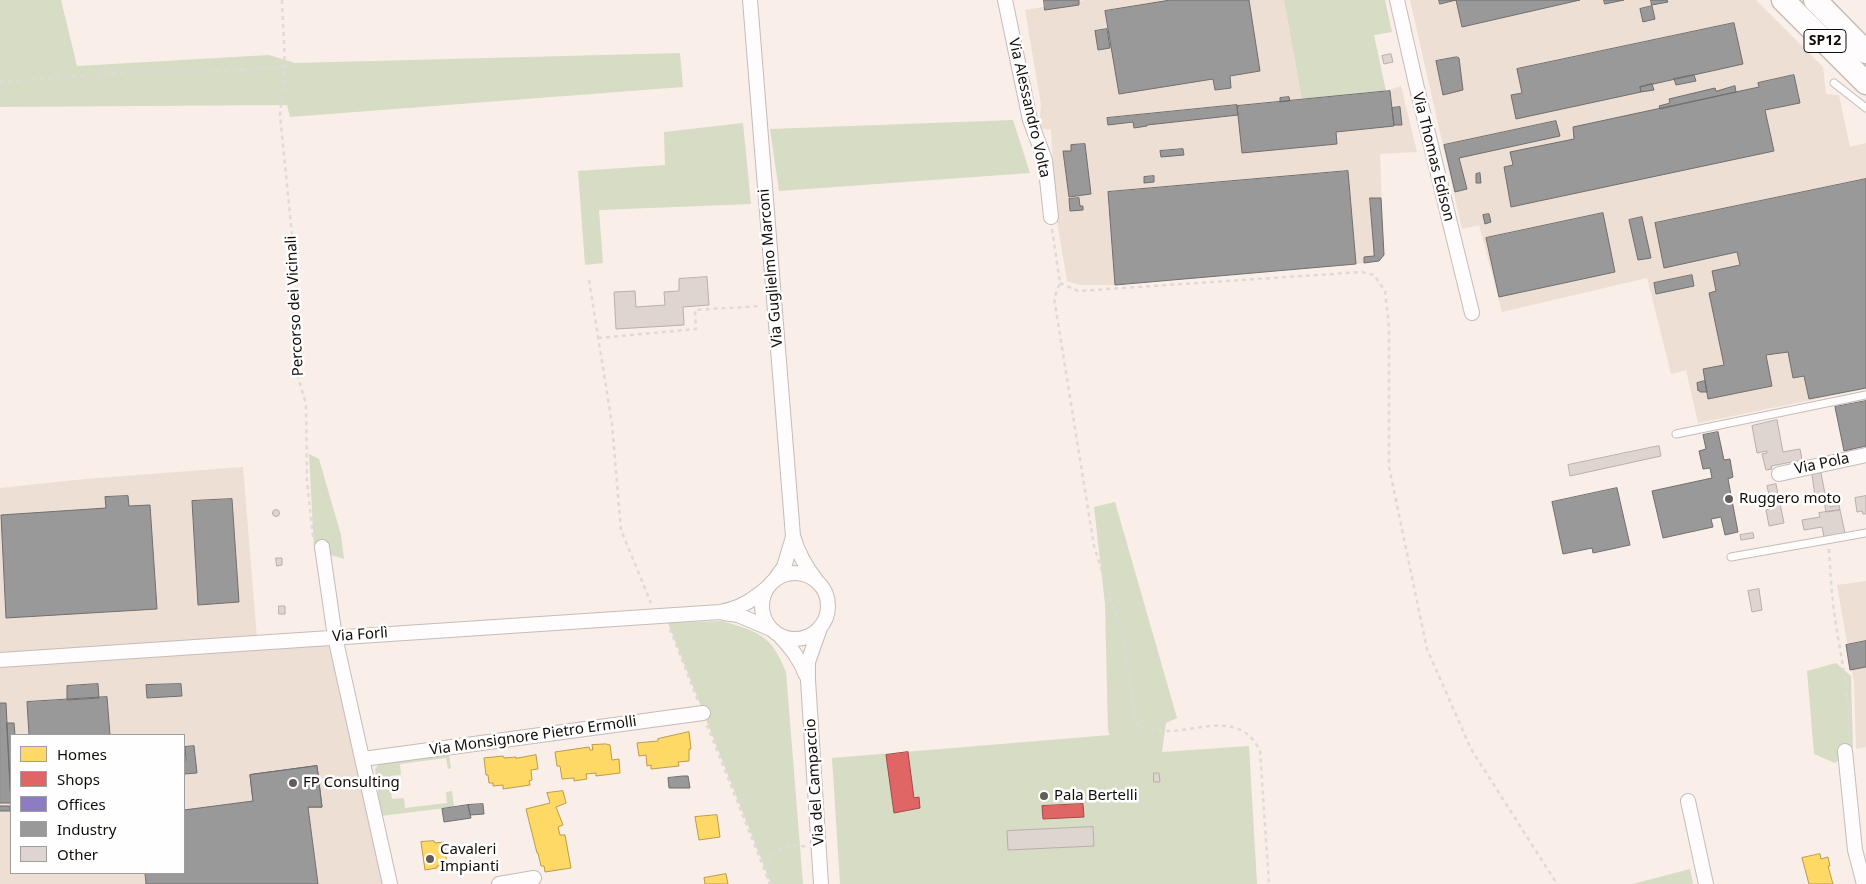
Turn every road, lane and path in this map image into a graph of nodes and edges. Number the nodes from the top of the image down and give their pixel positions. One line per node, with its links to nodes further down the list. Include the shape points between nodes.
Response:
1 (282, 0): 8 (path, Percorso dei Vicinali)
2 (750, 0): 16 (street, Via Guglielmo Marconi)
3 (1005, 0): 13 (street, Via Alessandro Volta, via 1030,120 1045,160)
4 (1398, 0): 17 (street, Via Thomas Edison)
5 (1784, 0): 11 (main road, SP12)
6 (1814, 0): 7 (main road, SP12)
7 (1866, 52)
8 (285, 67): 9 (path, via 133,72); 26 (path, Percorso dei Vicinali, via 280,115 297,285 294,310 296,370 306,404 307,480 313,543)
9 (0, 82)
10 (1834, 83): 12 (lane)
11 (1866, 83)
12 (1866, 108)
13 (1051, 217): 15 (path)
14 (589, 280): 18 (path)
15 (1060, 283): 47 (path, via 1054,298 1094,546 1123,638 1136,720 1140,727 1173,730 1222,725 1240,729 1257,744); 48 (path, via 1078,291 1362,272 1374,274 1385,291 1389,327 1389,467 1427,649 1471,749)
16 (774, 305): 18 (path, via 695,310 696,329); 24 (street, Via Guglielmo Marconi)
17 (1472, 313)
18 (598, 338): 31 (path, via 612,424 621,530 653,609)
19 (1866, 395): 20 (lane)
20 (1676, 434)
21 (1866, 455): 22 (street, Via Pola)
22 (1779, 474)
23 (1866, 533): 25 (lane)
24 (793, 536): 28 (street, Via Guglielmo Marconi, via 804,564); 29 (street, Via Guglielmo Marconi, via 784,567)
25 (1828, 540): 27 (lane); 38 (path, via 1833,604 1848,708)
26 (322, 546): 34 (street)
27 (1731, 557)
28 (816, 580): 29 (street, via 796,573 785,574); 32 (street, via 823,588 828,608)
29 (771, 584): 30 (street, Via Forlì, via 738,608); 33 (street, via 763,598 762,610 765,620)
30 (720, 612): 31 (street, Via Forlì); 33 (street, Via Forlì, via 738,615)
31 (661, 616): 34 (street, Via Forlì); 37 (path, via 668,623)
32 (820, 628): 33 (street, via 802,639); 36 (street, Via del Campaccio, via 808,662)
33 (776, 633): 36 (street, Via del Campaccio, via 802,664)
34 (335, 637): 35 (street, Via Forlì); 39 (street)
35 (0, 660)
36 (808, 680): 41 (street, Via del Campaccio)
37 (703, 714): 39 (street, Via Monsignore Pietro Ermolli); 43 (path)
38 (1845, 751): 50 (street, via 1855,850)
39 (362, 759): 44 (street)
40 (1688, 802): 49 (street)
41 (820, 856): 43 (path, via 810,848 786,845 768,864); 46 (street, Via del Campaccio)
42 (534, 878): 45 (street)
43 (769, 882)
44 (390, 884)
45 (499, 884)
46 (822, 884)
47 (1269, 884)
48 (1557, 884)
49 (1706, 884)
50 (1864, 884)

